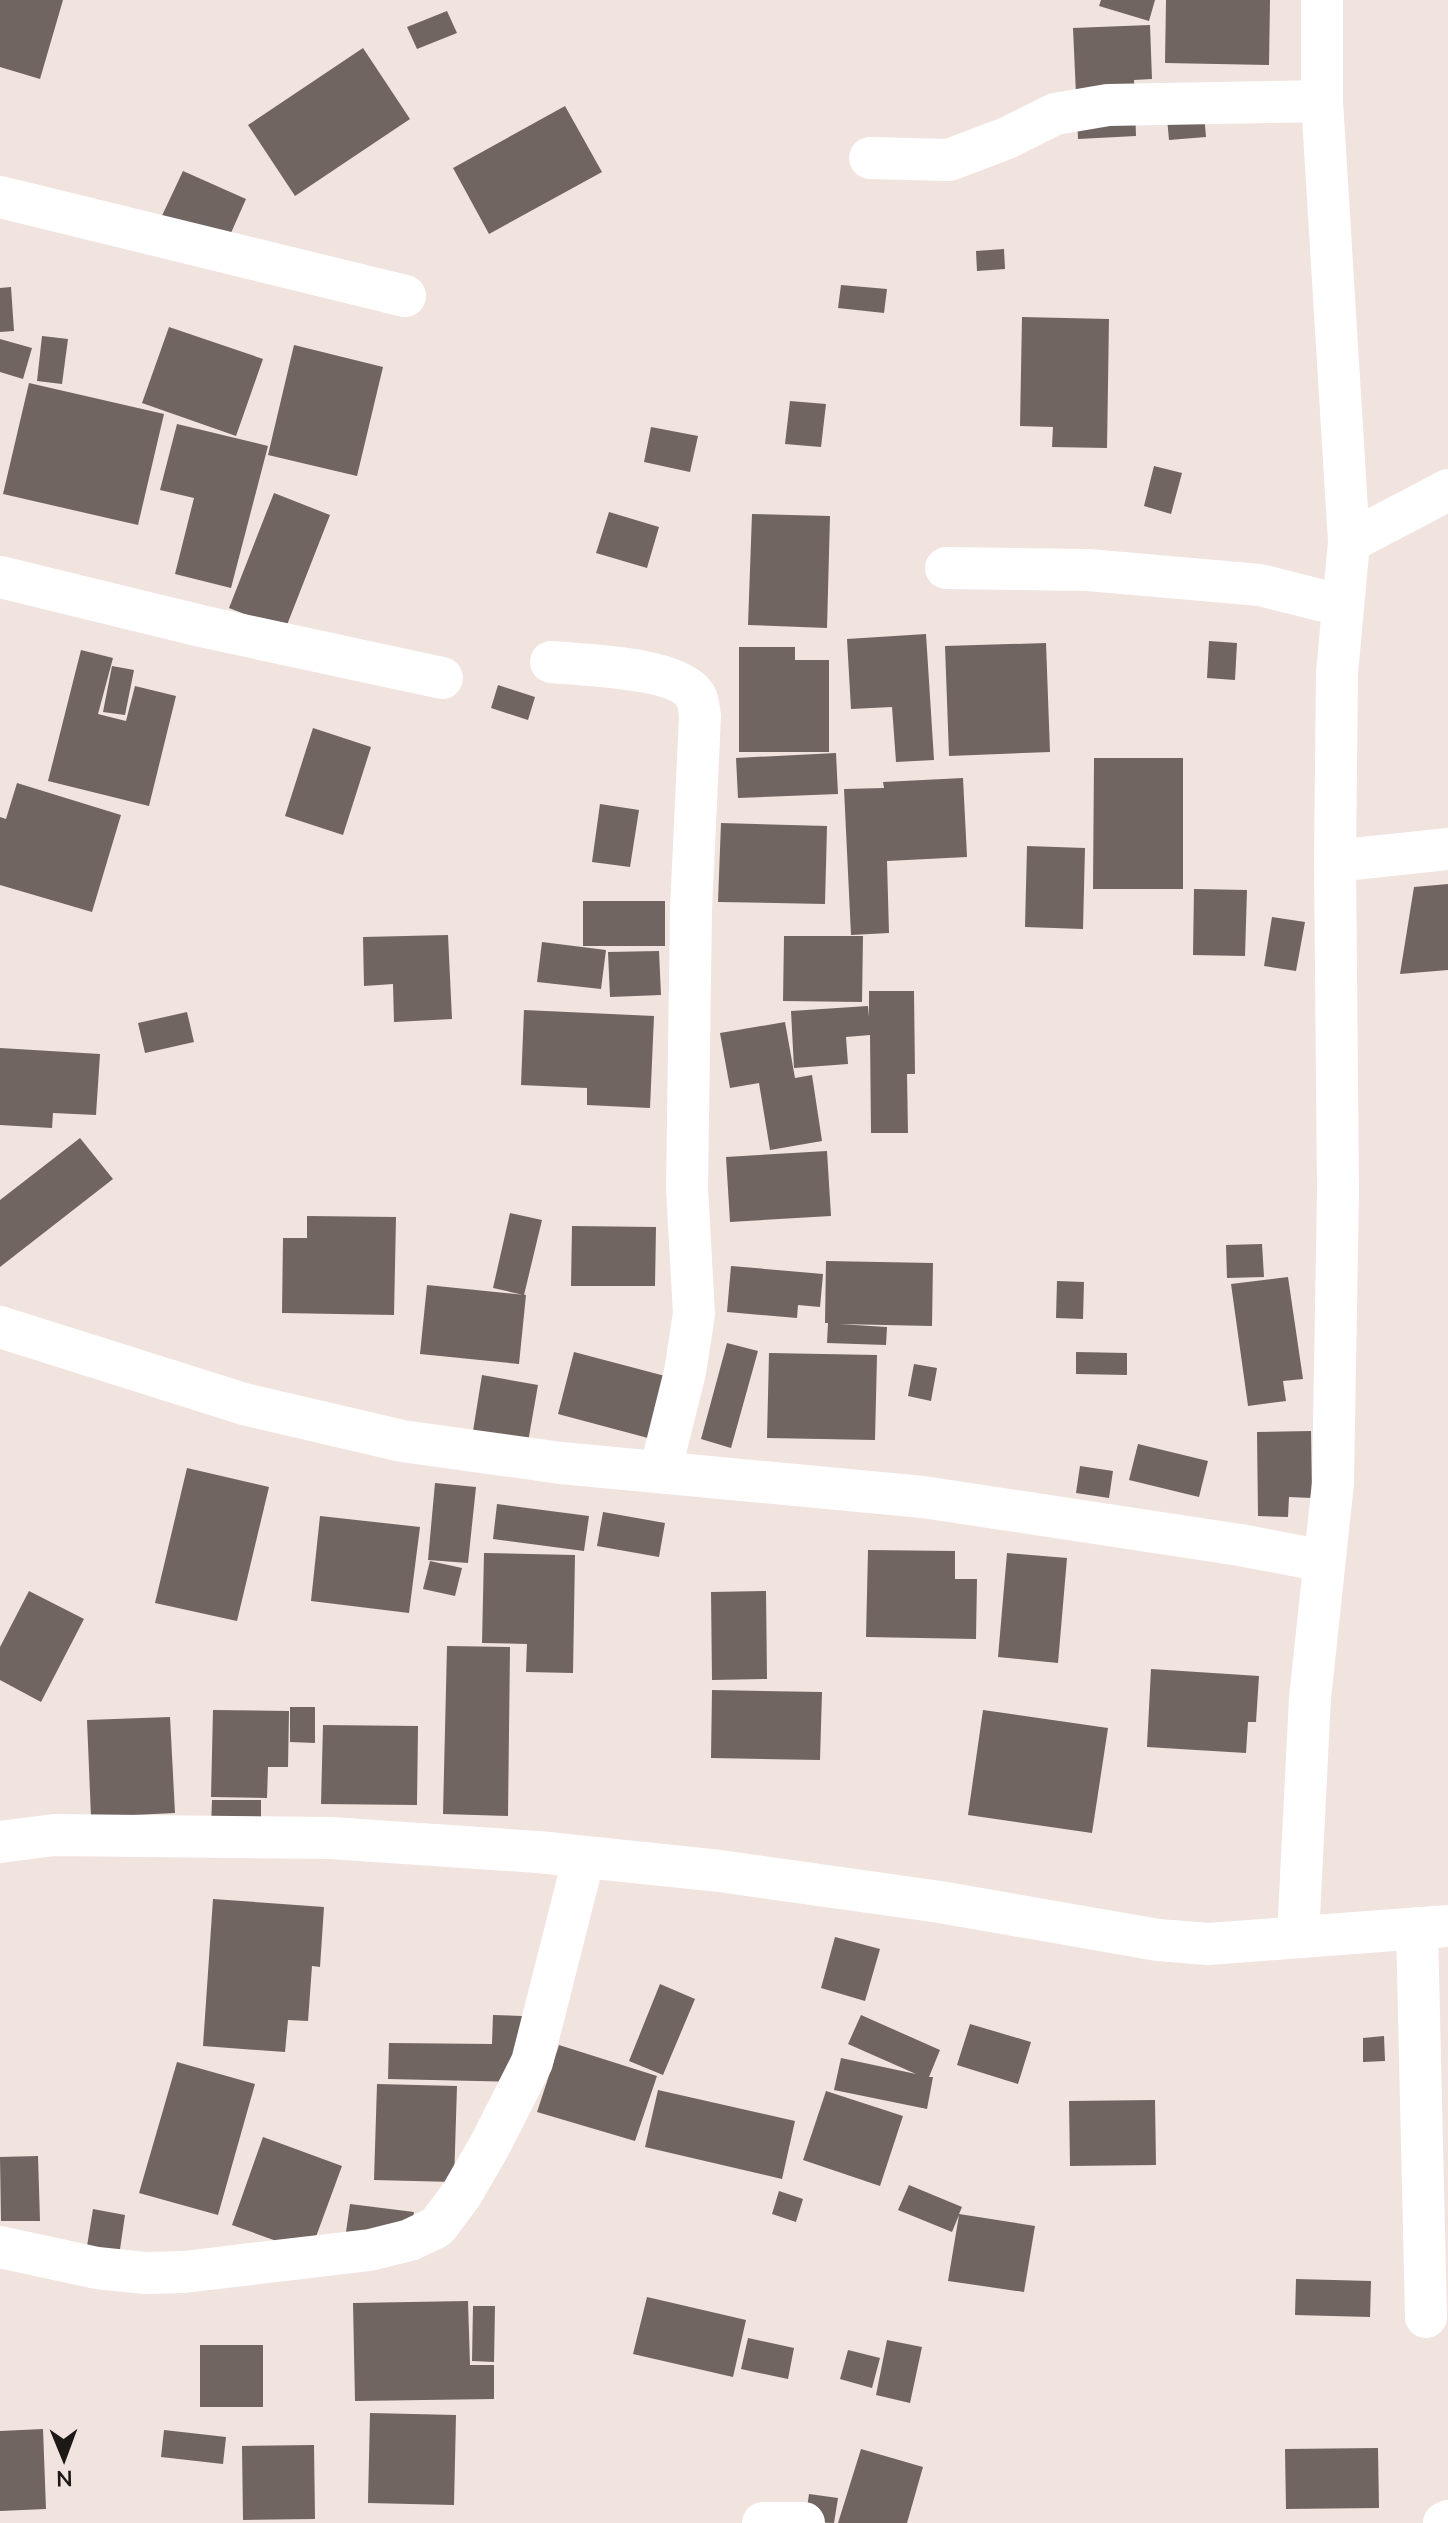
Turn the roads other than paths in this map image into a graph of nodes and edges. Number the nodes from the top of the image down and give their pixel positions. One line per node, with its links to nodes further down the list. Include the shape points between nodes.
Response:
1 (1322, 0): 2 (street)
2 (1322, 101): 3 (street, via 1108,105 1055,114 949,160); 7 (street)
3 (870, 158)
4 (0, 197): 5 (street)
5 (405, 296)
6 (1448, 490): 7 (street)
7 (1349, 542): 10 (street)
8 (946, 568): 10 (street, via 1088,570 1260,585)
9 (0, 577): 12 (street)
10 (1343, 606): 14 (street)
11 (551, 662): 16 (street, via 660,675 696,696 700,716 687,1188 694,1314)
12 (442, 678)
13 (1448, 849): 14 (street)
14 (1335, 861): 17 (street, via 1337,1338 1333,1483)
15 (0, 1327): 16 (street, via 244,1404 402,1441)
16 (660, 1472): 17 (street, via 923,1497)
17 (1324, 1561): 21 (street, via 1310,1698)
18 (0, 1842): 19 (street, via 67,1835 317,1837)
19 (584, 1857): 21 (street, via 925,1900 1158,1940 1208,1944); 22 (street, via 532,2062 468,2182 437,2227 370,2250 184,2272 97,2268)
20 (1432, 1927): 21 (street); 23 (street)
21 (1298, 1937)
22 (0, 2247)
23 (1426, 2317)
24 (763, 2523): 25 (street)
25 (804, 2523)

